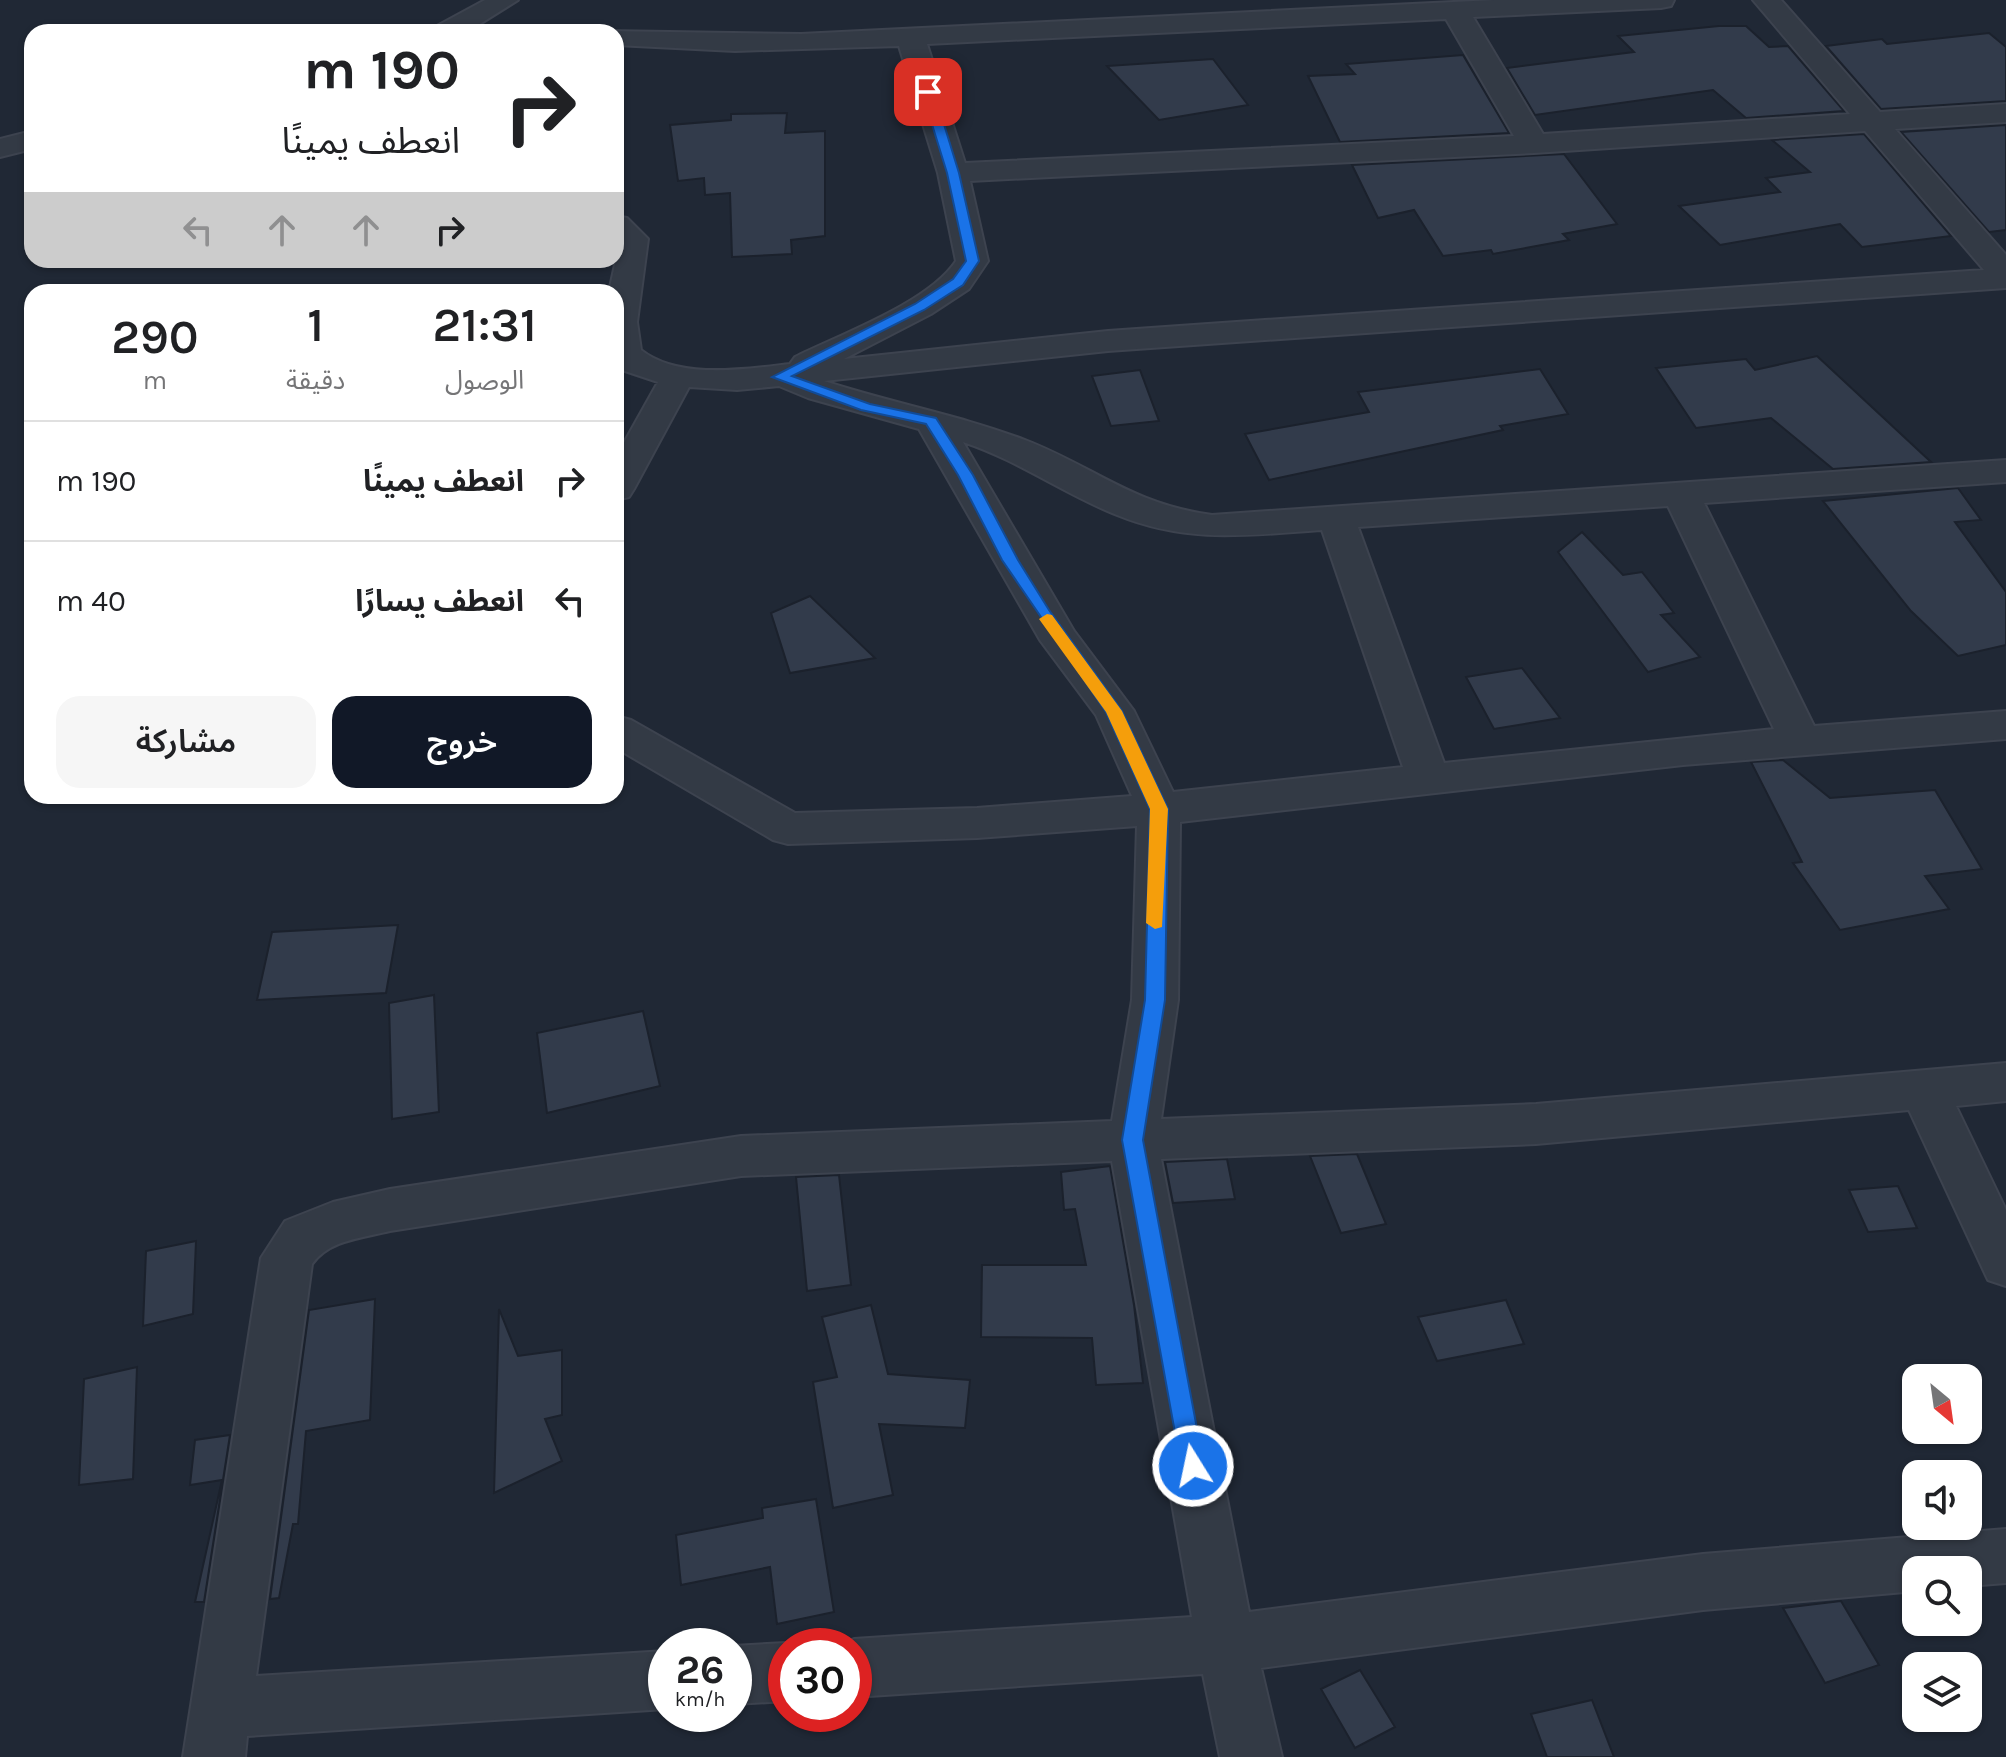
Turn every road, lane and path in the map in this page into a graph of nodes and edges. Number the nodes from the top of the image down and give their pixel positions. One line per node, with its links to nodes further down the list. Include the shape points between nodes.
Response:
1 (505, 0): 5 (street)
2 (1661, 0): 4 (street)
3 (1766, 0): 9 (street)
4 (1455, 10): 7 (street); 11 (street)
5 (462, 24)
6 (624, 37): 7 (street, via 735,43)
7 (911, 38): 15 (street)
8 (2006, 113): 9 (street)
9 (1874, 123): 11 (street); 17 (street)
10 (24, 142): 12 (street)
11 (1534, 144): 15 (street)
12 (0, 148)
13 (24, 168): 14 (street)
14 (0, 171)
15 (953, 173): 21 (street, via 972,261 958,282)
16 (624, 232): 18 (street, via 632,239)
17 (2006, 276): 21 (street, via 1108,341)
18 (624, 310)
19 (624, 351): 20 (street, via 648,369)
20 (679, 375): 21 (street); 24 (street)
21 (779, 377): 22 (street, via 867,407)
22 (931, 421): 26 (street, via 1016,449 1118,502 1182,523); 31 (street, via 1035,600 1114,711)
23 (2006, 471): 25 (street)
24 (624, 475)
25 (1682, 496): 26 (street); 29 (street)
26 (1336, 518): 30 (street)
27 (2006, 725): 29 (street)
28 (624, 735): 31 (street, via 788,829 977,823)
29 (1801, 742): 30 (street)
30 (1428, 778): 31 (street)
31 (1159, 809): 34 (street, via 1155,1000)
32 (2006, 1082): 33 (street)
33 (1924, 1090): 34 (street, via 1536,1124); 35 (street)
34 (1133, 1140): 37 (street); 40 (street, via 741,1156 390,1210 303,1236 287,1258 278,1304)
35 (2006, 1264)
36 (2006, 1556): 37 (street, via 1703,1582)
37 (1226, 1644): 38 (street); 41 (street)
38 (872, 1667)
39 (648, 1682): 40 (street)
40 (219, 1733)
41 (1251, 1757)

